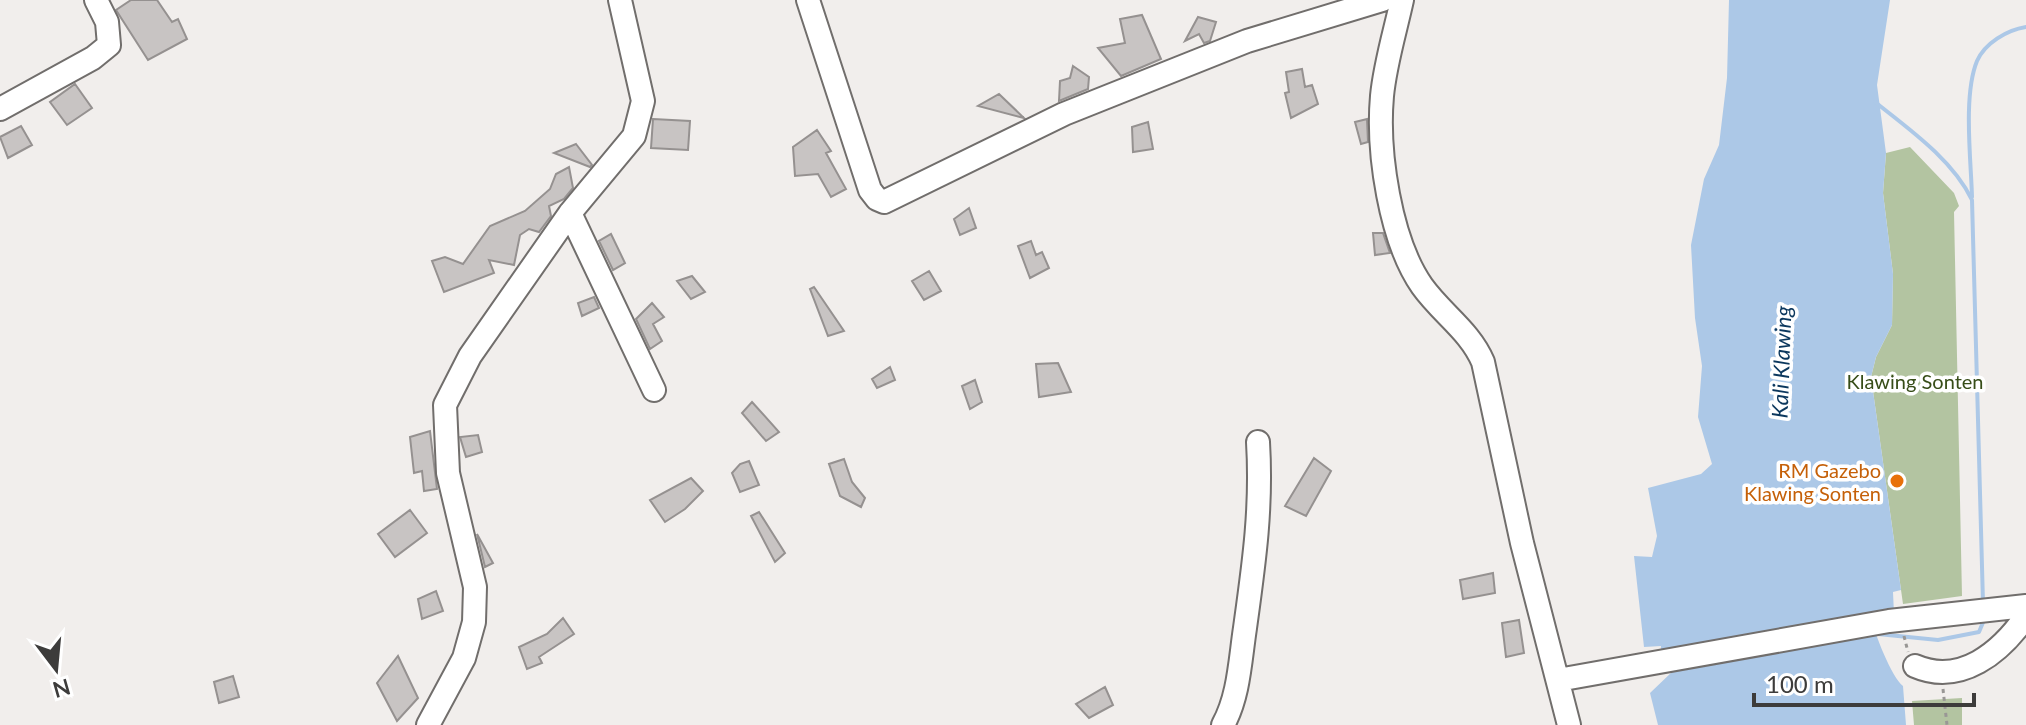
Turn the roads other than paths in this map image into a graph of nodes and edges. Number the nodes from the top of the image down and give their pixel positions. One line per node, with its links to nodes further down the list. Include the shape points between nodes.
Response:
1 (96, 0): 6 (street, via 107,22 109,45)
2 (620, 0): 7 (street, via 643,101 641,118 611,167)
3 (808, 0): 4 (street, via 870,190 884,202 1064,114 1247,41)
4 (1382, 0)
5 (1402, 0): 13 (street, via 1381,118 1394,219 1422,285 1475,344 1483,362 1522,543)
6 (0, 109)
7 (570, 213): 8 (street); 14 (street, via 470,356 445,405 448,473 475,587 474,622 464,658)
8 (654, 390)
9 (1258, 442): 15 (street, via 1261,514 1255,573 1238,682)
10 (2026, 606): 13 (street, via 1967,610 1734,646)
11 (2026, 616): 12 (street, via 2000,649 1971,666 1941,674)
12 (1915, 666)
13 (1565, 678): 16 (street)
14 (428, 725)
15 (1223, 725)
16 (1569, 725)

